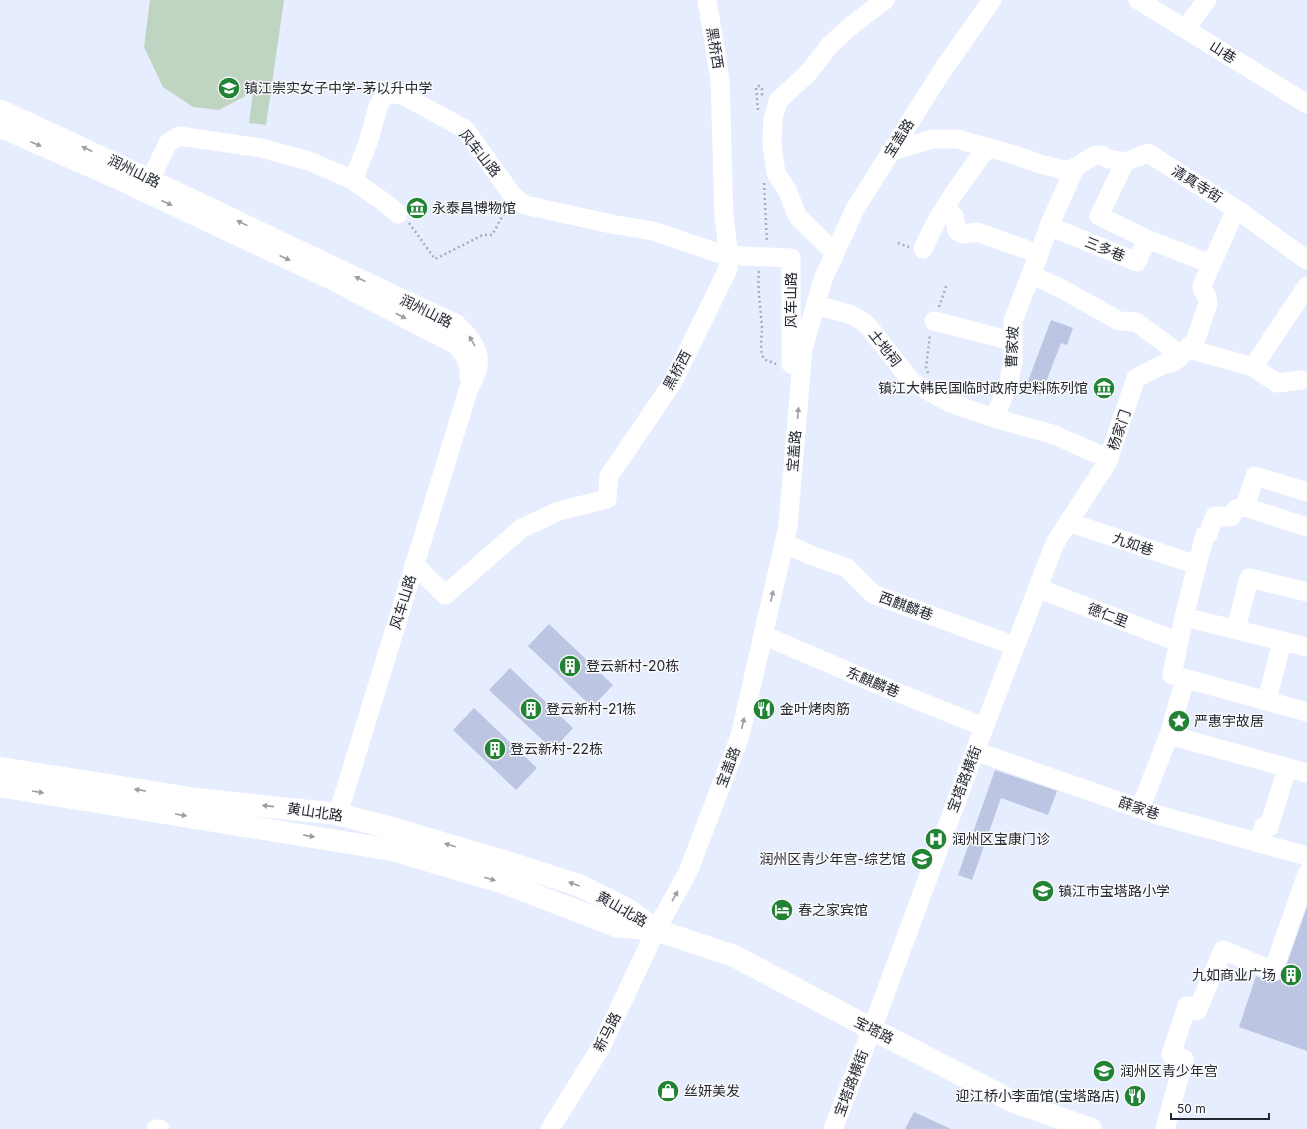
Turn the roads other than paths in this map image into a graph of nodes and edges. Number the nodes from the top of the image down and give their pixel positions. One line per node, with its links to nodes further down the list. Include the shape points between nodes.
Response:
1 (707, 0): 23 (street, 黑桥西, via 720,79 724,218)
2 (885, 0): 22 (street, via 830,45 809,72 778,102 773,119 772,144 776,173 787,190 798,217)
3 (992, 0): 11 (street, 宝盖路)
4 (1138, 0): 6 (street, 山巷)
5 (1207, 0): 6 (street)
6 (1185, 29): 7 (street, 山巷)
7 (1307, 104)
8 (0, 109): 15 (street, 润州山路, one-way to 8)
9 (0, 128): 15 (street, 润州山路, one-way to 15, via 116,179)
10 (987, 148): 11 (street, via 957,140 932,139); 13 (street, via 1070,171); 16 (street)
11 (890, 152): 22 (street, 宝盖路, via 855,209)
12 (1125, 162): 13 (street, via 1095,155); 17 (street, 清真寺街, via 1148,153); 20 (street, 三多巷, via 1099,216)
13 (1077, 167): 19 (street, 曹家坡)
14 (353, 180): 15 (street, via 309,161 261,148 179,136 168,143); 18 (street); 23 (street, 风车山路, via 368,143 378,107 386,92 404,96 465,130 513,196 525,205 653,231 691,245)
15 (147, 186): 36 (street, 润州山路, via 456,345 470,368)
16 (945, 209): 21 (street); 24 (street, via 954,216 957,231 963,234 977,232)
17 (1236, 209): 25 (street, 清真寺街); 26 (street)
18 (398, 214)
19 (1049, 226): 20 (street, 三多巷, via 1137,262); 24 (street, 曹家坡)
20 (1147, 239): 26 (street, 三多巷)
21 (923, 249)
22 (835, 253): 29 (street, 宝盖路, via 823,279)
23 (728, 254): 33 (street, 风车山路, via 791,258); 44 (street, 黑桥西, via 728,269 671,385 609,476 607,499 559,511 522,528 445,595)
24 (1039, 254): 27 (street, 曹家坡)
25 (1307, 260)
26 (1211, 264): 32 (street, via 1202,288 1207,297 1207,307 1196,339)
27 (1032, 275): 31 (street, 曹家坡, via 1013,321); 32 (street, via 1119,321 1136,322)
28 (1307, 286): 34 (street)
29 (816, 305): 33 (street, 宝盖路, via 804,349); 37 (street, 土地祠, via 852,315 864,323 912,382 950,404)
30 (934, 321): 31 (street)
31 (1012, 341): 37 (street, 曹家坡, via 1013,362 1008,386)
32 (1185, 351): 34 (street, via 1193,350); 38 (street, 杨家门, via 1171,363 1136,378)
33 (797, 364): 43 (street, 宝盖路, one-way to 33, via 788,526)
34 (1253, 367): 35 (street, via 1277,382)
35 (1305, 377)
36 (468, 391): 44 (street, 风车山路)
37 (994, 418): 38 (street, 土地祠, via 1052,434)
38 (1108, 459): 41 (street, 杨家门)
39 (1307, 492): 40 (street, via 1255,476)
40 (1238, 512): 42 (street); 45 (street, via 1215,516 1208,534 1205,535)
41 (1068, 522): 45 (street, 九如巷); 46 (street, 宝塔路横街, via 1055,543)
42 (1307, 528)
43 (784, 543): 50 (street, 宝盖路, one-way to 43); 53 (street, 西麒麟巷, via 847,568 873,594)
44 (414, 564): 66 (street, 风车山路)
45 (1197, 566): 48 (street)
46 (1037, 588): 52 (street, 德仁里); 53 (street, 宝塔路横街)
47 (1307, 592): 49 (street, via 1249,578)
48 (1184, 617): 49 (street); 52 (street)
49 (1236, 629): 51 (street)
50 (763, 635): 58 (street, 东麒麟巷); 70 (street, 宝盖路, one-way to 50, via 688,872 740,736)
51 (1282, 641): 54 (street); 56 (street)
52 (1178, 642): 55 (street, via 1172,675)
53 (1015, 646): 58 (street, 宝塔路横街)
54 (1307, 647)
55 (1185, 678): 56 (street); 59 (street)
56 (1267, 700): 57 (street)
57 (1307, 712)
58 (984, 726): 60 (street, 宝塔路横街)
59 (1169, 735): 62 (street); 65 (street)
60 (975, 751): 65 (street, 薛家巷); 71 (street, 宝塔路横街)
61 (0, 768): 66 (main road, 黄山北路, one-way to 61, via 197,799)
62 (1287, 768): 63 (street); 67 (street, via 1269,827 1264,826)
63 (1307, 773)
64 (0, 786): 70 (main road, 黄山北路, one-way to 70, via 392,850 504,883 616,926)
65 (1140, 809): 67 (street, 薛家巷)
66 (338, 814): 70 (main road, 黄山北路, one-way to 66, via 627,909 578,885)
67 (1258, 843): 68 (street, 薛家巷)
68 (1307, 856)
69 (1307, 874): 77 (street, via 1273,971 1222,950 1197,1010 1187,1006 1171,1055 1184,1059)
70 (656, 930): 71 (main road, 宝塔路, via 734,956); 74 (street, 新马路, via 601,1047)
71 (872, 1029): 75 (street, 宝塔路横街); 76 (main road, 宝塔路, via 1014,1102)
72 (156, 1129): 73 (street)
73 (160, 1129)
74 (550, 1129)
75 (833, 1129)
76 (1091, 1129)
77 (1165, 1129)

